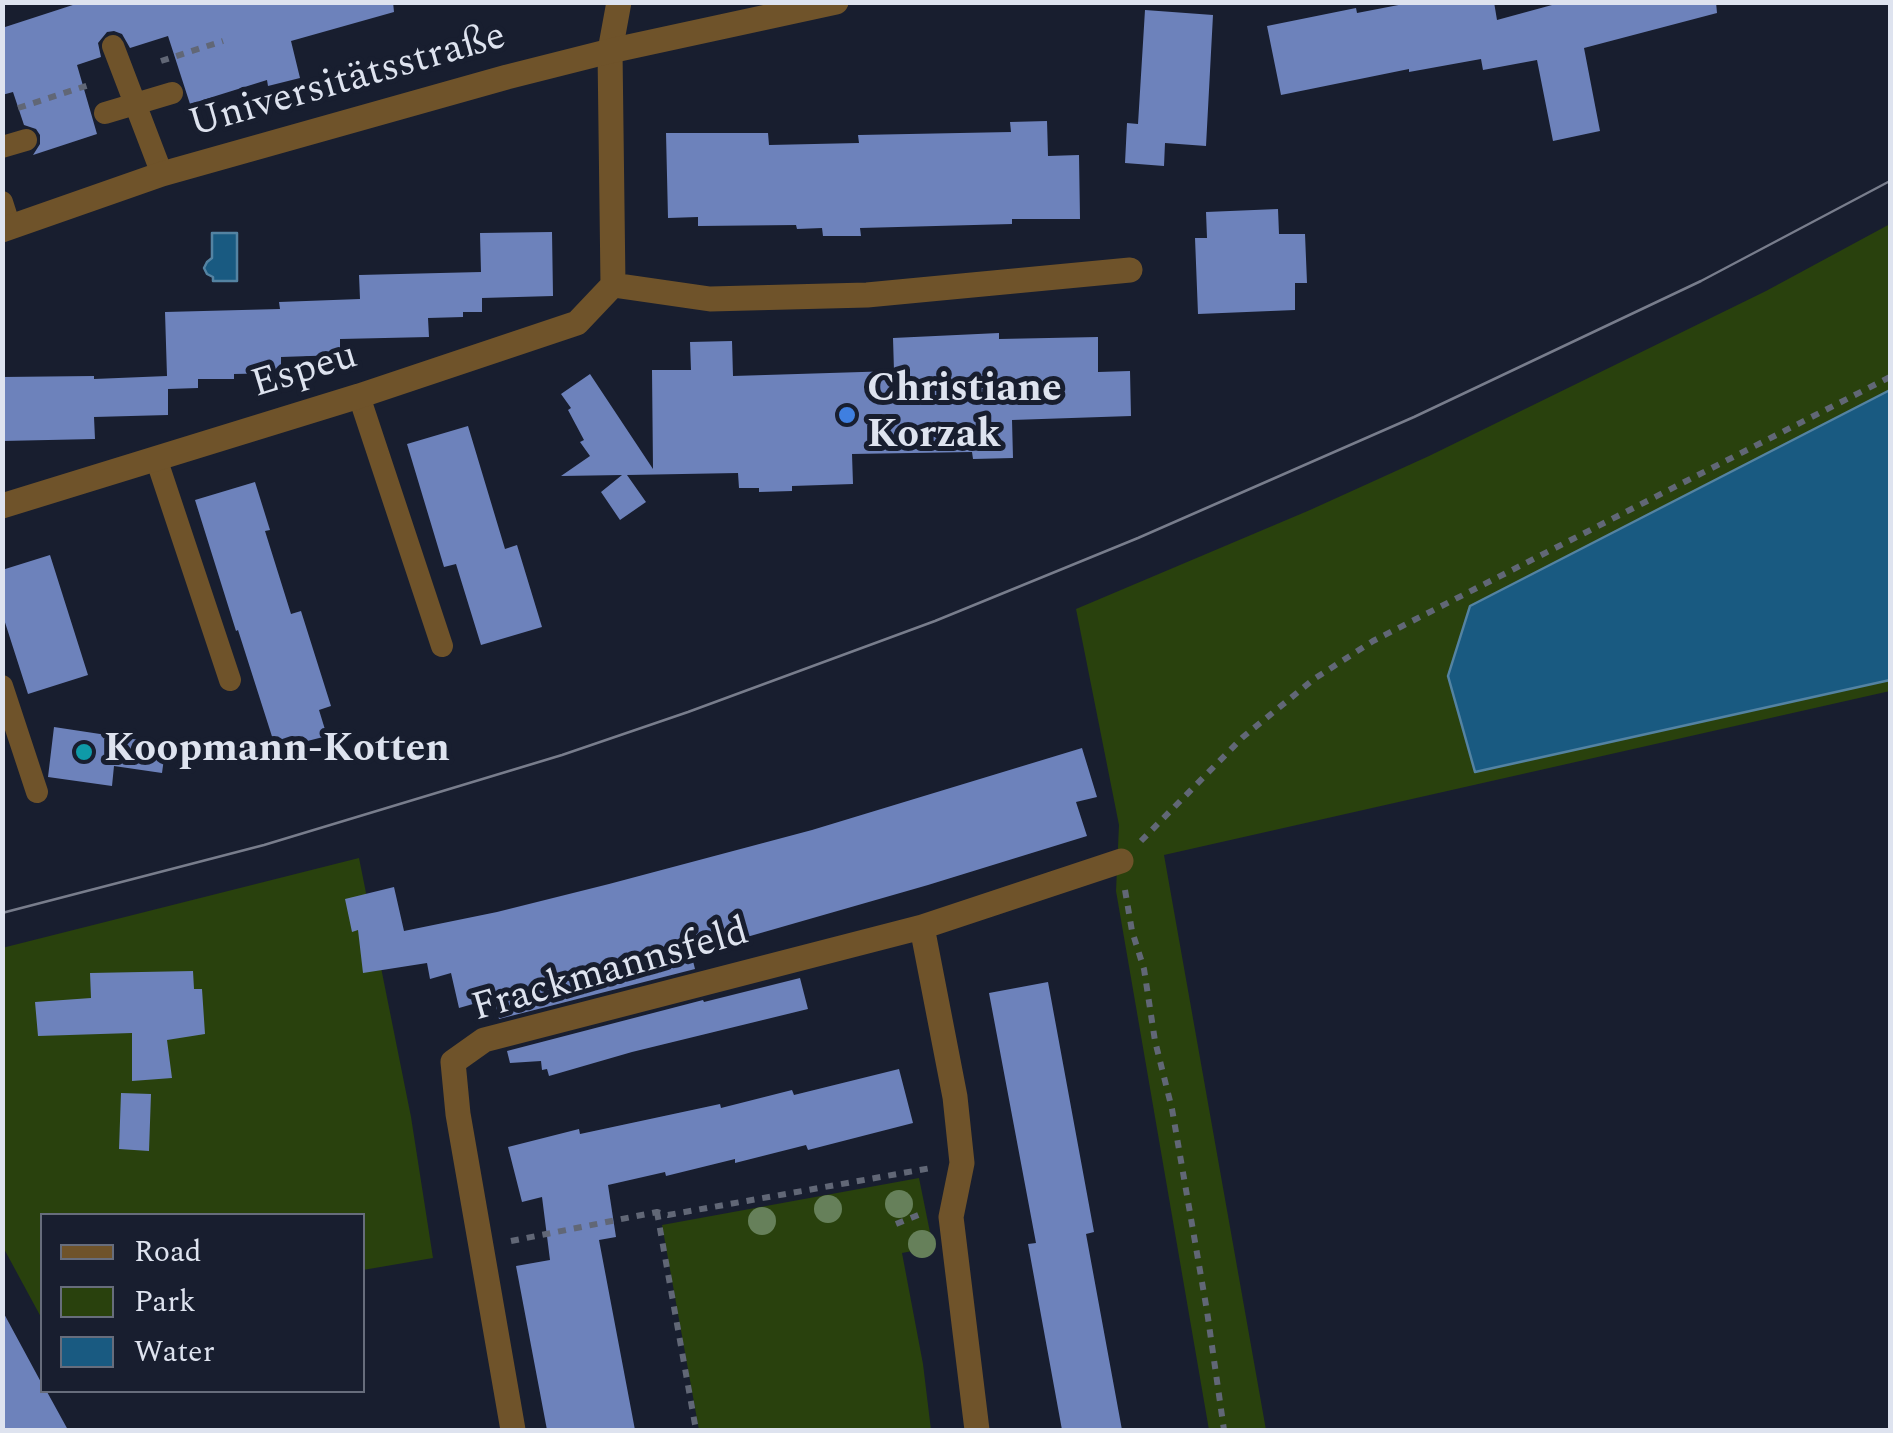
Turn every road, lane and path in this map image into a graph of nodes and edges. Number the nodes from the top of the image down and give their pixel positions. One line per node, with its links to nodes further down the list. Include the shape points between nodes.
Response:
1 (619, 2): 4 (street)
2 (836, 2): 4 (street, Universitätsstraße)
3 (113, 46): 6 (lane)
4 (610, 52): 8 (street, Universitätsstraße); 12 (street)
5 (172, 93): 6 (lane)
6 (136, 104): 7 (lane); 8 (lane)
7 (105, 113)
8 (162, 174): 10 (street, Universitätsstraße)
9 (2, 202): 10 (lane)
10 (6, 229)
11 (1130, 270): 12 (street, via 867,296 710,298)
12 (613, 285): 14 (street, Espeu, via 578,324)
13 (1890, 377): 21 (path, via 1373,640 1243,737)
14 (359, 396): 15 (street, Espeu); 17 (lane)
15 (156, 458): 16 (street, Espeu); 18 (lane)
16 (2, 506)
17 (442, 646)
18 (230, 680)
19 (2, 686): 20 (lane)
20 (37, 792)
21 (1120, 861): 22 (street, Frackmannsfeld); 29 (path, via 1172,1109)
22 (922, 927): 23 (street); 25 (street, Frackmannsfeld, via 484,1040 453,1062)
23 (962, 1162): 24 (path); 28 (street, via 952,1217)
24 (657, 1212): 25 (path); 27 (path)
25 (480, 1246): 26 (street, Frackmannsfeld)
26 (513, 1430)
27 (696, 1430)
28 (978, 1430)
29 (1224, 1430)

